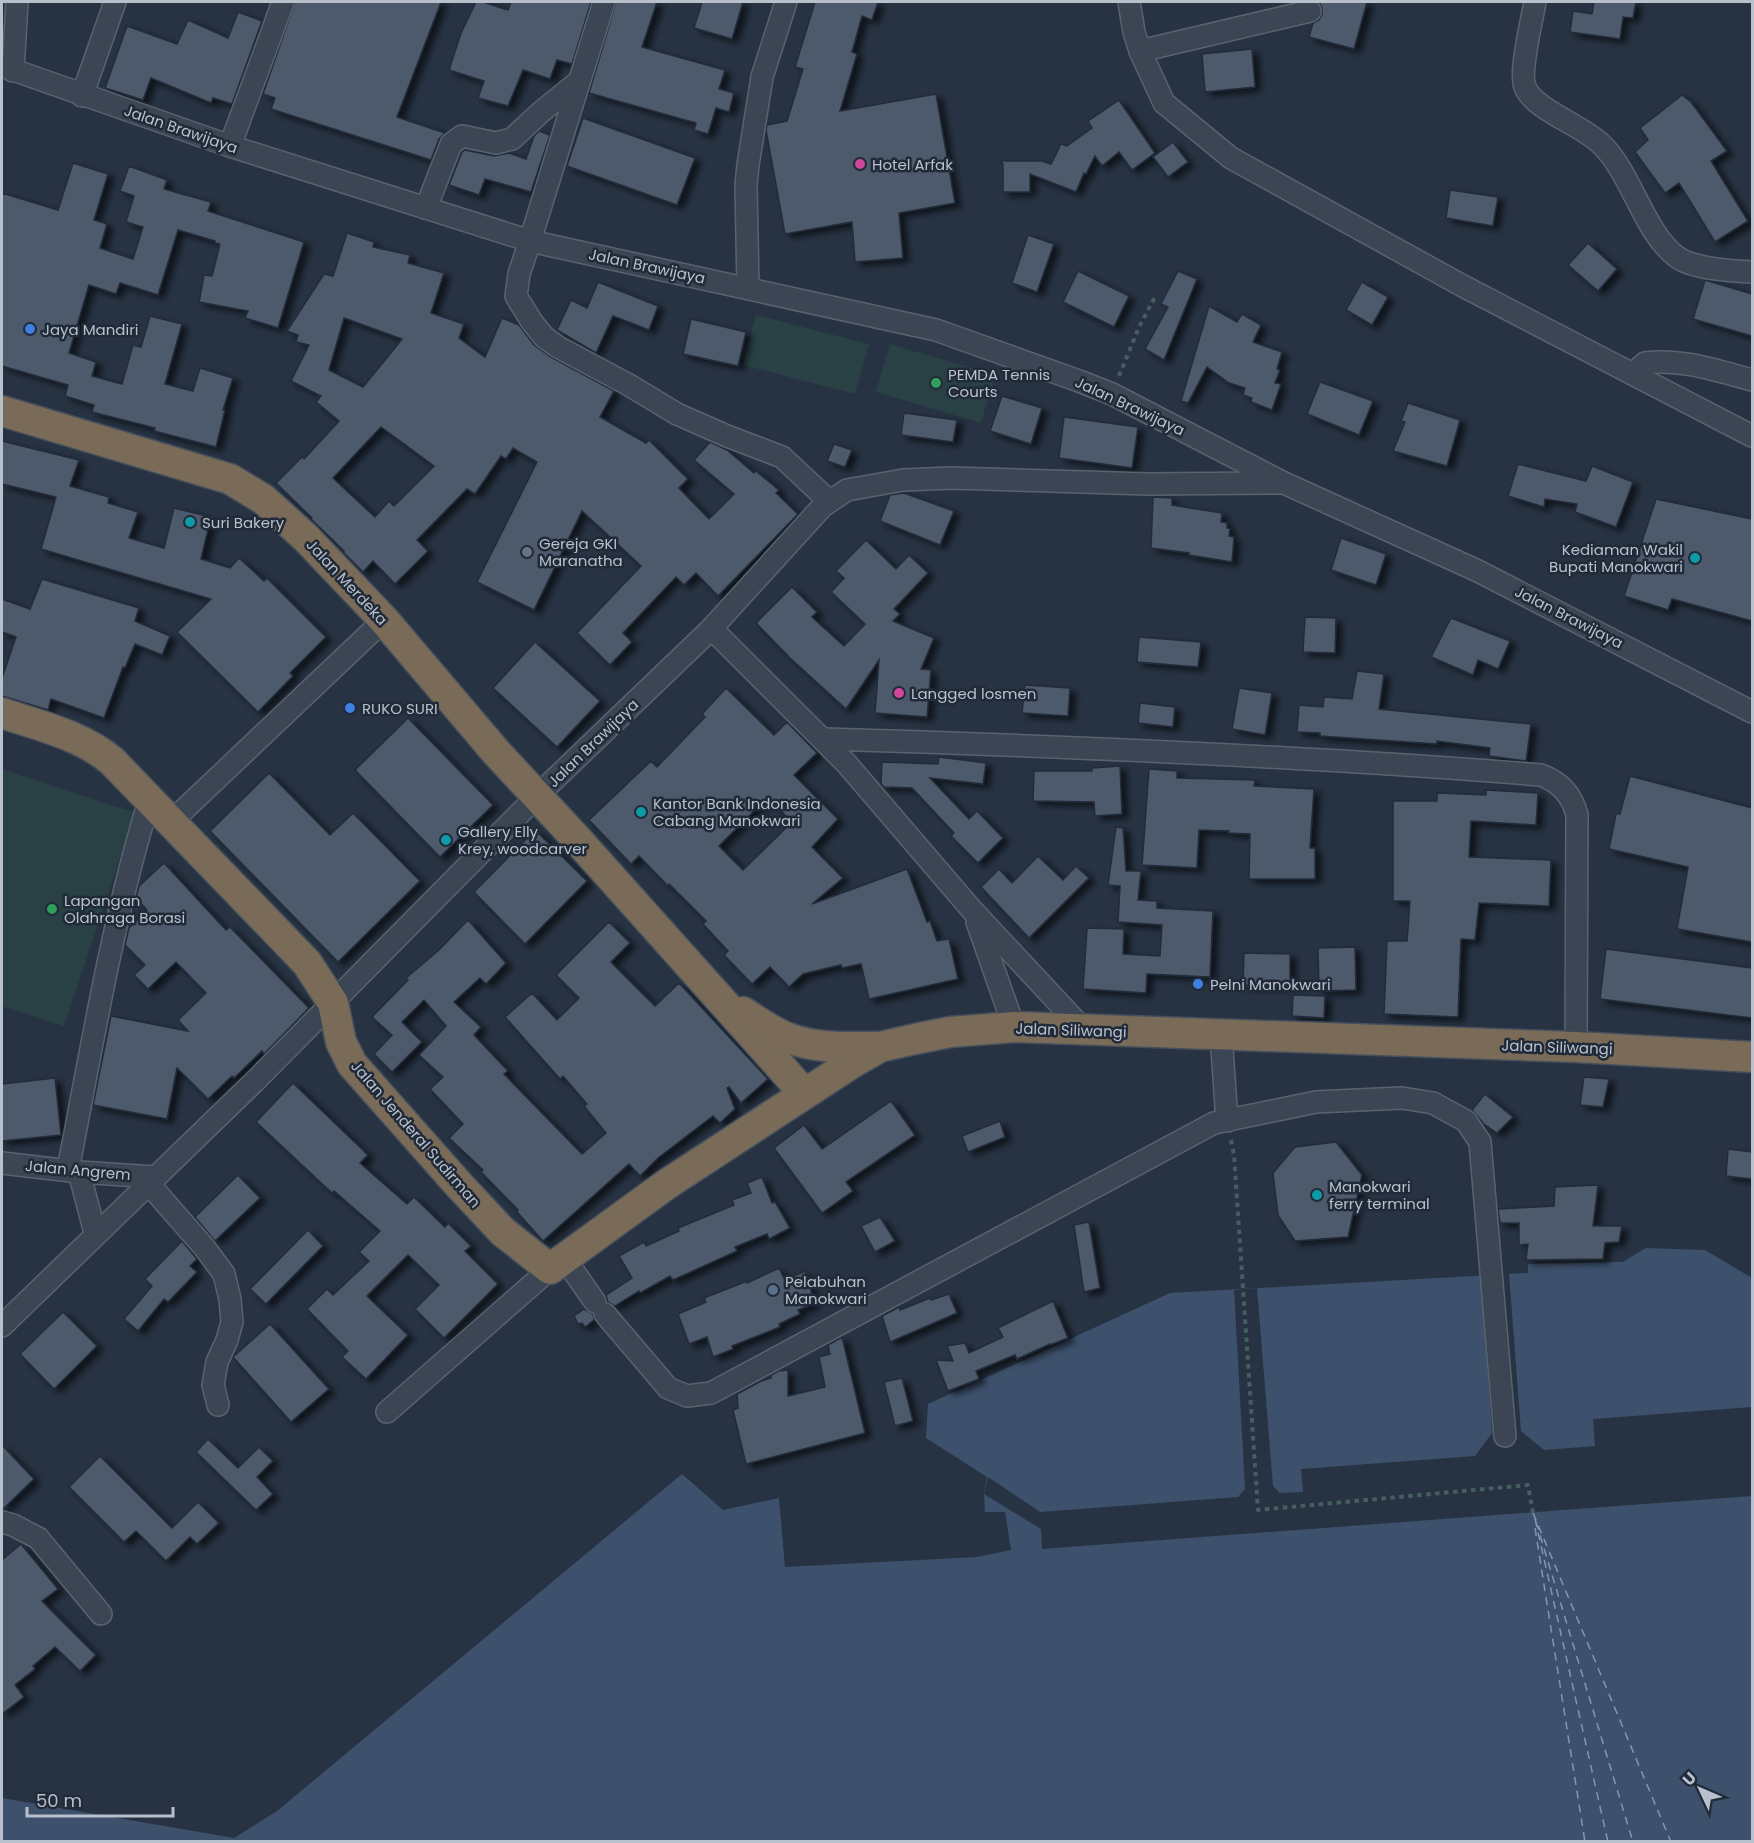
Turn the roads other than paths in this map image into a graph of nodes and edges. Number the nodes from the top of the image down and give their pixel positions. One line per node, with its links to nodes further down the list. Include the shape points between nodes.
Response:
1 (17, 2): 10 (street)
2 (115, 2): 12 (street)
3 (283, 2): 13 (street)
4 (604, 2): 11 (street)
5 (786, 2): 17 (street, via 762,77 748,165)
6 (1129, 2): 9 (street)
7 (1535, 2): 16 (street, via 1523,72 1529,94 1603,146 1661,240 1675,255 1693,264)
8 (1310, 11): 9 (street)
9 (1140, 51): 18 (street, via 1164,104 1231,158 1463,286)
10 (7, 69): 12 (street, Jalan Brawijaya)
11 (578, 82): 14 (street, via 512,140 496,143 462,136 451,144); 15 (street)
12 (82, 96): 13 (street, Jalan Brawijaya)
13 (230, 146): 14 (street, Jalan Brawijaya)
14 (426, 208): 15 (street, Jalan Brawijaya)
15 (530, 241): 17 (street, Jalan Brawijaya); 25 (street, via 516,296 544,337 677,414 782,457)
16 (1752, 272)
17 (748, 287): 22 (street, Jalan Brawijaya, via 936,330 1112,394)
18 (1634, 373): 19 (street, via 1645,363 1671,362); 21 (street)
19 (1752, 380)
20 (2, 411): 26 (highway, Jalan Merdeka, via 246,487 306,538)
21 (1752, 436)
22 (1218, 448): 23 (street); 24 (street, Jalan Brawijaya)
23 (1209, 483): 24 (street, Jalan Brawijaya); 25 (street, Jalan Brawijaya, via 903,480 847,490)
24 (1284, 483): 28 (street, Jalan Brawijaya, via 1468,566)
25 (829, 501): 27 (street, Jalan Brawijaya)
26 (384, 620): 31 (highway, Jalan Merdeka); 33 (street)
27 (712, 629): 30 (street); 31 (street, Jalan Brawijaya)
28 (1752, 712)
29 (2, 713): 32 (highway, Jalan Jenderal Sudirman, via 99,750)
30 (824, 739): 34 (street); 41 (street, via 1111,749 1426,766 1549,778 1565,790 1577,815)
31 (537, 796): 35 (highway); 36 (street, Jalan Brawijaya)
32 (149, 801): 33 (highway, Jalan Jenderal Sudirman); 46 (street, via 115,926)
33 (171, 822): 36 (highway, Jalan Jenderal Sudirman, via 308,963)
34 (972, 910): 37 (street); 38 (street)
35 (715, 994): 40 (highway, via 789,1038 815,1046); 43 (highway)
36 (333, 1004): 47 (street, Jalan Brawijaya); 49 (highway, Jalan Jenderal Sudirman, via 341,1042 352,1064 503,1232)
37 (1014, 1027): 38 (highway, Jalan Siliwangi); 40 (highway, Jalan Siliwangi, via 950,1032)
38 (1085, 1030): 39 (highway, Jalan Siliwangi)
39 (1221, 1034): 41 (highway, Jalan Siliwangi); 44 (street)
40 (880, 1047): 43 (highway, Jalan Siliwangi)
41 (1576, 1047): 42 (highway, Jalan Siliwangi)
42 (1752, 1057)
43 (804, 1094): 49 (highway, via 667,1184)
44 (1227, 1121): 49 (street, via 1203,1128 711,1393 687,1396 668,1388); 53 (street, via 1316,1102 1402,1098 1433,1103 1466,1121 1480,1142)
45 (2, 1162): 46 (street, Jalan Angrem)
46 (74, 1171): 47 (street, Jalan Angrem); 48 (street)
47 (151, 1180): 48 (street, Jalan Brawijaya); 51 (street, via 224,1274 232,1322 213,1385)
48 (95, 1233): 50 (street, Jalan Brawijaya)
49 (557, 1264): 52 (street)
50 (2, 1326)
51 (218, 1405)
52 (387, 1412)
53 (1505, 1436)
54 (2, 1522): 55 (street, via 38,1538)
55 (101, 1614)

